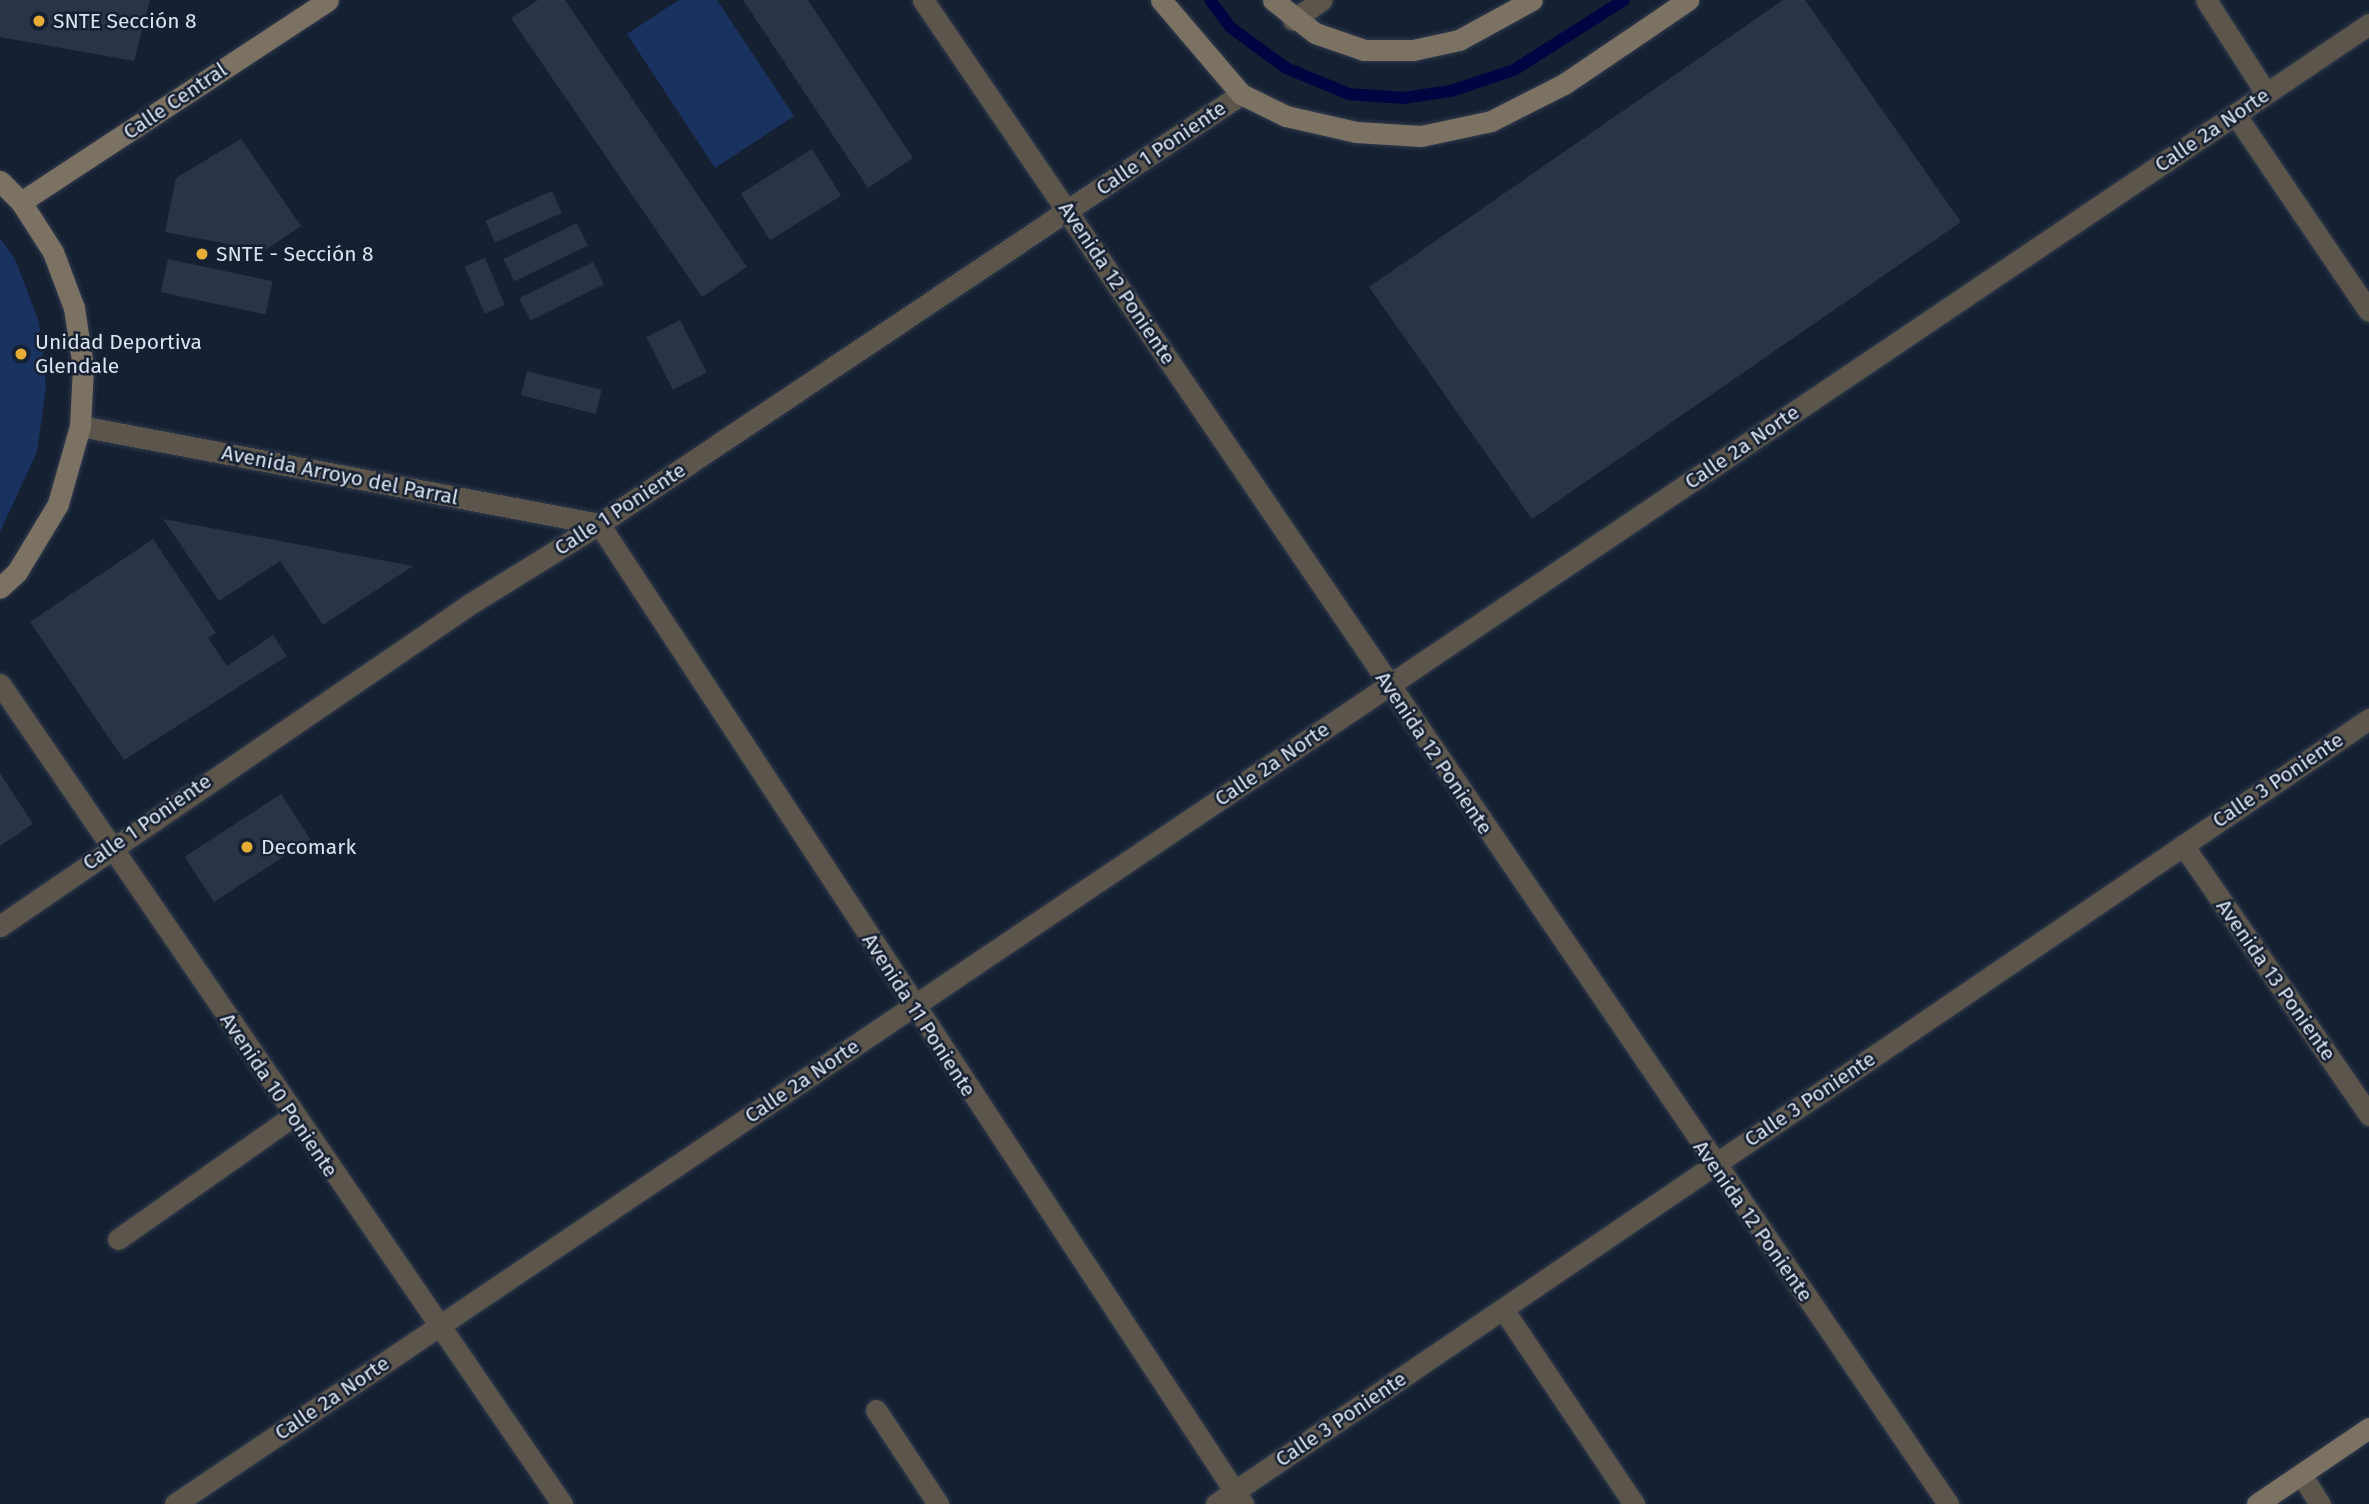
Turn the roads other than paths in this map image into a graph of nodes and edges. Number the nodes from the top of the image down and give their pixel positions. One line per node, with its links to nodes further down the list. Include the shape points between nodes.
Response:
1 (328, 0): 15 (main road, Calle Central)
2 (923, 0): 16 (street, Avenida 12 Poniente)
3 (1161, 0): 12 (main road)
4 (1273, 0): 9 (main road)
5 (1322, 0): 9 (street)
6 (1532, 0): 9 (main road, via 1459,40 1413,50 1364,50)
7 (1688, 0): 12 (main road, via 1564,84 1491,121 1433,134 1356,132 1286,116)
8 (2206, 0): 11 (street)
9 (1293, 20)
10 (2369, 24): 11 (street, Calle 2a Norte)
11 (2266, 93): 13 (street, Calle 2a Norte)
12 (1241, 94): 16 (street, Calle 1 Poniente)
13 (2235, 114): 17 (street); 22 (street, Calle 2a Norte)
14 (0, 181): 15 (main road)
15 (21, 202): 18 (main road, via 53,252 74,308 83,367)
16 (1068, 210): 19 (street, Calle 1 Poniente); 22 (street, Avenida 12 Poniente)
17 (2369, 311)
18 (80, 426): 19 (street, Avenida Arroyo del Parral); 20 (main road, via 58,504 17,572)
19 (599, 524): 25 (street, Calle 1 Poniente, via 470,604); 27 (street, Avenida 11 Poniente)
20 (0, 588)
21 (0, 684): 25 (street, Avenida 10 Poniente)
22 (1388, 685): 27 (street, Calle 2a Norte); 30 (street, Avenida 12 Poniente)
23 (2369, 719): 24 (street, Calle 3 Poniente)
24 (2183, 845): 28 (street, Avenida 13 Poniente); 30 (street, Calle 3 Poniente)
25 (113, 846): 26 (street, Calle 1 Poniente); 29 (street, Avenida 10 Poniente)
26 (0, 926)
27 (913, 1006): 33 (street, Calle 2a Norte); 37 (street, Avenida 11 Poniente)
28 (2369, 1115)
29 (293, 1116): 31 (street); 33 (street, Avenida 10 Poniente)
30 (1714, 1165): 32 (street, Calle 3 Poniente); 43 (street, Avenida 12 Poniente)
31 (118, 1239)
32 (1503, 1308): 37 (street, Calle 3 Poniente); 42 (street)
33 (439, 1326): 38 (street, Calle 2a Norte); 39 (street, Avenida 10 Poniente)
34 (876, 1410): 40 (street)
35 (2369, 1428): 36 (main road)
36 (2301, 1474): 44 (main road); 45 (street)
37 (1238, 1498): 41 (street, Calle 3 Poniente)
38 (175, 1504)
39 (562, 1504)
40 (938, 1504)
41 (1216, 1504)
42 (1633, 1504)
43 (1948, 1504)
44 (2257, 1504)
45 (2320, 1504)

